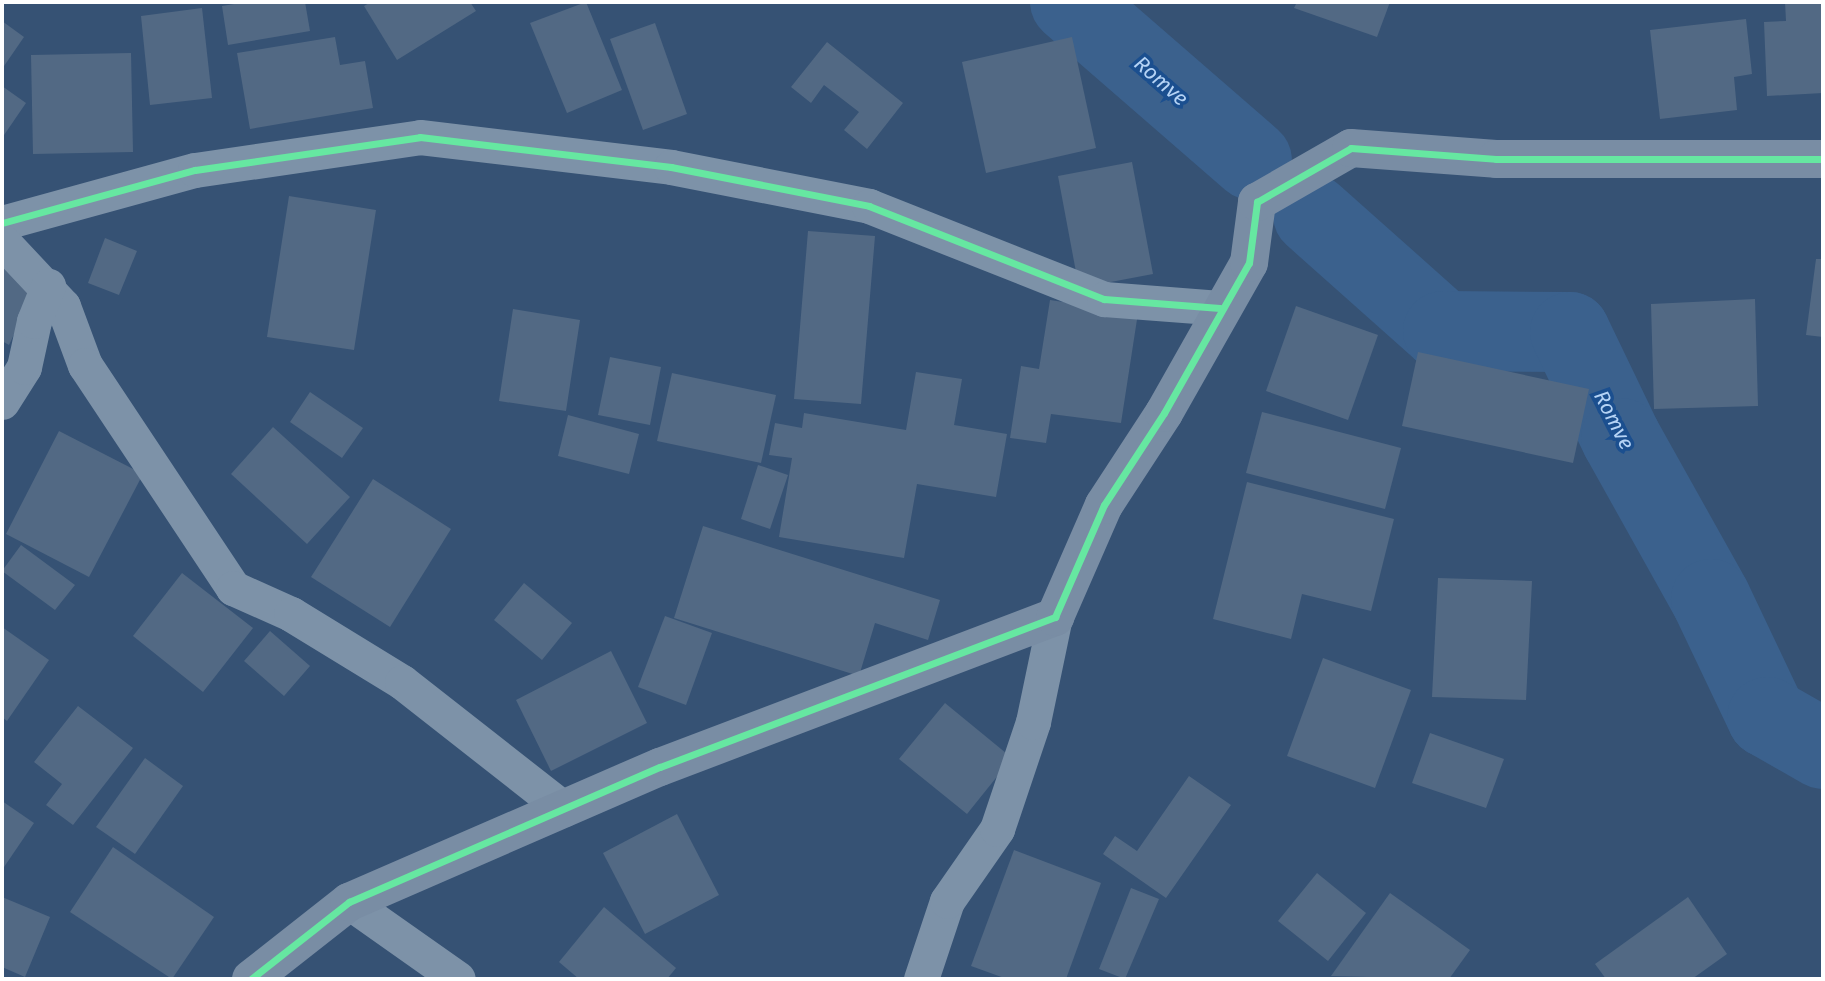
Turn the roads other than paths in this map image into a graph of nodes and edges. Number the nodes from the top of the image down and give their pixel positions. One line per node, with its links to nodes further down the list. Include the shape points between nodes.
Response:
1 (1823, 159): 5 (street, via 1496,159 1350,148 1257,202 1249,263)
2 (2, 223): 5 (street, via 195,170 420,137 671,167 869,206 1104,299)
3 (2, 241): 4 (street)
4 (48, 286): 6 (street, via 24,366); 8 (street, via 63,306 85,365 233,588 291,614 402,682)
5 (1220, 308): 7 (street, via 1164,413 1104,505)
6 (2, 402)
7 (1055, 617): 8 (street, via 699,752); 12 (street, via 1033,722 997,829 947,901)
8 (564, 809): 9 (street)
9 (349, 902): 10 (street); 11 (street)
10 (251, 979)
11 (458, 979)
12 (921, 979)

